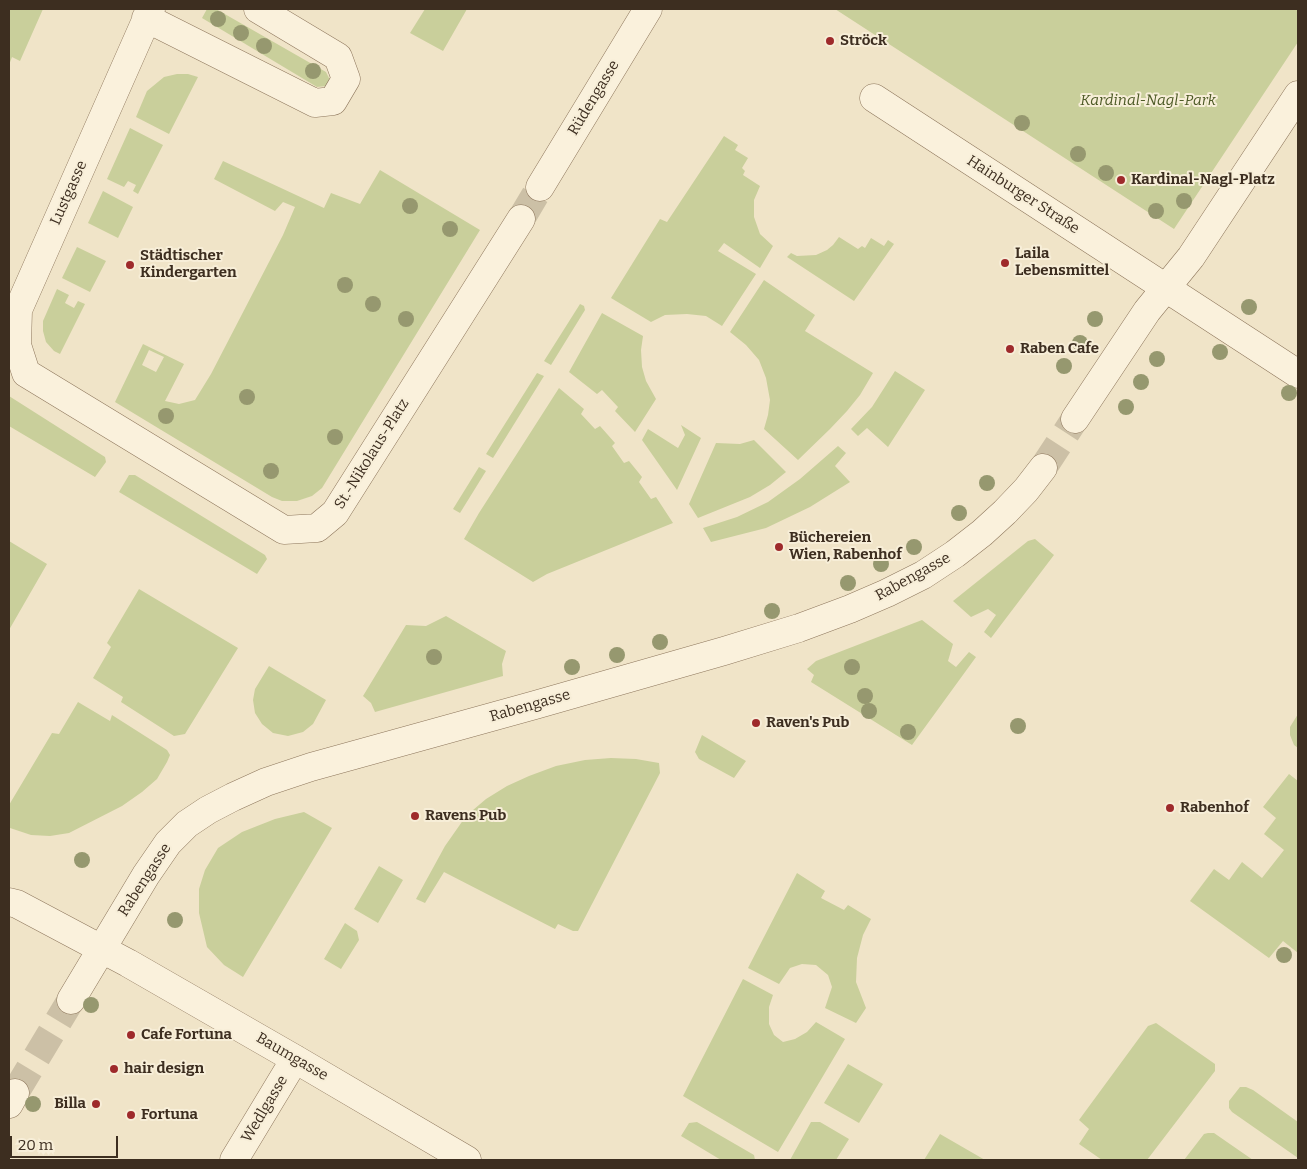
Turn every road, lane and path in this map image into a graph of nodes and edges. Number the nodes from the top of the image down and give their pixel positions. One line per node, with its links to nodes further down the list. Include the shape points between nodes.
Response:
1 (258, 9): 3 (street, Lustgasse, via 338,57 346,79 333,101 315,103)
2 (648, 9): 6 (street, Rüdengasse)
3 (149, 14): 9 (street, Lustgasse, via 18,310 18,345)
4 (1298, 95): 8 (street, via 1191,258)
5 (874, 98): 8 (street, Hainburger Straße)
6 (540, 186)
7 (520, 219): 9 (street, St.-Nikolaus-Platz, via 334,514 317,528 284,530)
8 (1166, 288): 10 (street, Hainburger Straße); 11 (street)
9 (26, 373)
10 (1298, 374)
11 (1075, 419)
12 (1042, 468): 14 (street, Rabengasse, via 1005,512 955,554 923,575 850,609 686,662 311,766 233,796 188,824 168,843)
13 (9, 902): 14 (street, Baumgasse)
14 (101, 949): 15 (street, Rabengasse); 16 (street, Baumgasse)
15 (71, 1000)
16 (295, 1059): 17 (street, Wedlgasse); 18 (street, Baumgasse)
17 (234, 1160)
18 (467, 1160)

